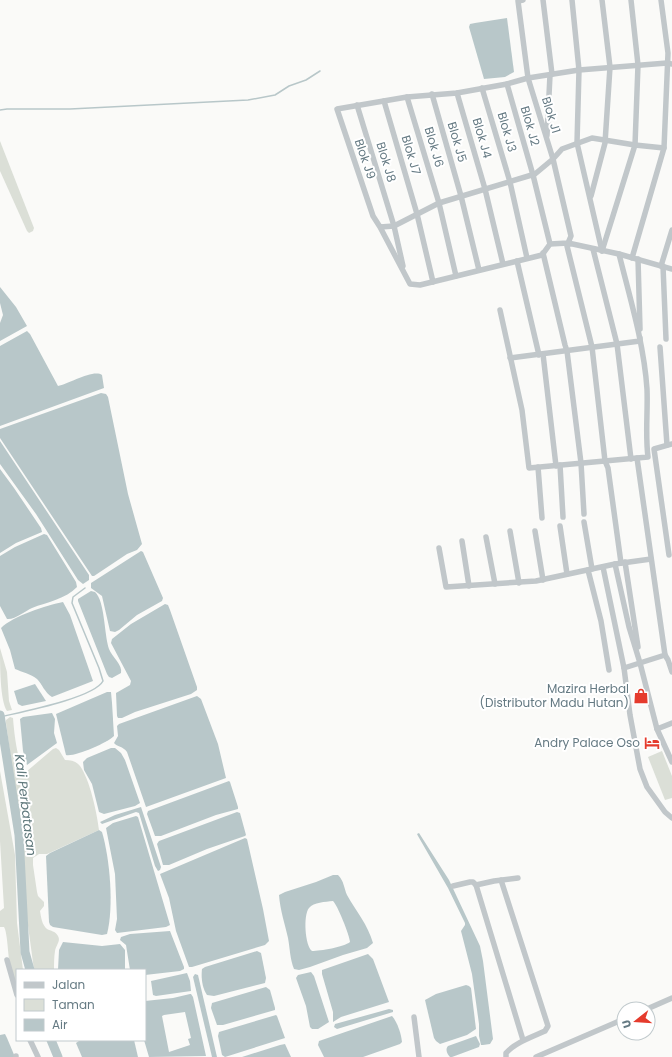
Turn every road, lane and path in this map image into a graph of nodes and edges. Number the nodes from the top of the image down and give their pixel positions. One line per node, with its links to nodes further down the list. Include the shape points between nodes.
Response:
1 (522, 0): 12 (street, Blok J1, via 518,1)
2 (543, 0): 11 (street)
3 (572, 0): 10 (street)
4 (602, 0): 9 (street)
5 (631, 0): 8 (street)
6 (661, 0): 7 (street)
7 (670, 64): 8 (street); 24 (street)
8 (638, 65): 9 (street); 23 (street)
9 (610, 68): 10 (street); 21 (street)
10 (580, 70): 11 (street); 22 (street)
11 (551, 75): 12 (street); 20 (street)
12 (528, 78): 13 (street); 20 (street, Blok J1)
13 (507, 84): 14 (street); 26 (street, Blok J2)
14 (482, 88): 15 (street); 27 (street, Blok J3)
15 (457, 93): 16 (street); 28 (street, Blok J4)
16 (432, 94): 17 (street); 29 (street, Blok J5)
17 (407, 97): 18 (street); 31 (street, Blok J6)
18 (384, 101): 19 (street); 32 (street, Blok J7)
19 (357, 105): 33 (street, Blok J8); 34 (street, Blok J9, via 337,109 373,216)
20 (547, 139): 25 (street, Blok J1)
21 (605, 140): 22 (street, via 592,138); 23 (street); 30 (street)
22 (577, 143): 25 (street, via 562,149); 30 (street)
23 (635, 145): 24 (street); 39 (street)
24 (664, 148): 43 (street)
25 (553, 159): 26 (street); 36 (street, Blok J1, via 571,236)
26 (533, 175): 27 (street); 37 (street, Blok J2)
27 (510, 182): 28 (street); 42 (street, Blok J3)
28 (485, 189): 29 (street); 45 (street, Blok J4)
29 (461, 196): 31 (street); 48 (street, Blok J5)
30 (590, 196): 39 (street)
31 (439, 203): 32 (street); 50 (street, Blok J6)
32 (417, 214): 33 (street); 51 (street, Blok J7)
33 (394, 226): 34 (street); 49 (street, Blok J8)
34 (380, 227): 49 (street, Blok J9)
35 (672, 230): 46 (street)
36 (568, 243): 37 (street); 38 (street); 56 (street, Blok J1)
37 (550, 244): 40 (street)
38 (593, 249): 39 (street); 55 (street)
39 (602, 251): 41 (street)
40 (543, 253): 42 (street); 58 (street)
41 (619, 254): 43 (street); 54 (street)
42 (527, 258): 44 (street)
43 (635, 259): 46 (street); 54 (street)
44 (517, 261): 45 (street); 59 (street)
45 (503, 264): 48 (street)
46 (662, 266): 47 (street); 53 (street)
47 (672, 269)
48 (479, 270): 50 (street)
49 (405, 274): 51 (street, via 410,284)
50 (456, 276): 51 (street)
51 (433, 282)
52 (500, 310): 60 (street)
53 (666, 339)
54 (640, 341): 55 (street); 62 (street, via 647,389 648,457)
55 (617, 344): 56 (street); 63 (street)
56 (592, 347): 58 (street); 64 (street, Blok J1)
57 (660, 348): 61 (street)
58 (567, 351): 59 (street); 65 (street)
59 (541, 354): 60 (street); 66 (street)
60 (510, 358): 67 (street, via 522,410 529,468)
61 (669, 445): 78 (street, via 654,449)
62 (637, 458): 63 (street); 79 (street)
63 (631, 459): 64 (street)
64 (605, 461): 65 (street); 80 (street, Blok J1)
65 (581, 463): 66 (street); 68 (street)
66 (558, 465): 67 (street); 70 (street)
67 (538, 467): 69 (street)
68 (584, 514)
69 (542, 518)
70 (563, 518)
71 (584, 522): 83 (street)
72 (560, 526): 84 (street)
73 (535, 530): 85 (street)
74 (510, 531): 86 (street)
75 (486, 537): 87 (street)
76 (462, 541): 88 (street)
77 (439, 548): 88 (street, via 446,587)
78 (668, 555)
79 (651, 560): 80 (street); 89 (street)
80 (623, 563): 81 (street); 90 (street, Blok J1)
81 (615, 564): 82 (street); 90 (street)
82 (603, 567): 83 (street); 91 (street)
83 (590, 570): 84 (street); 92 (street)
84 (567, 574): 85 (street)
85 (543, 580): 86 (street)
86 (519, 582): 87 (street)
87 (495, 584): 88 (street)
88 (469, 586)
89 (665, 655): 90 (street); 93 (street)
90 (640, 663): 91 (street); 95 (street)
91 (624, 668): 97 (street, via 640,770 647,787)
92 (609, 670)
93 (672, 672)
94 (672, 723): 95 (street)
95 (658, 729): 96 (street)
96 (672, 762)
97 (672, 818)
98 (518, 878): 99 (street)
99 (501, 880): 100 (street); 108 (street, via 548,1026 545,1031)
100 (476, 885): 101 (street, via 470,882); 108 (street)
101 (453, 886)
102 (7, 960): 103 (street)
103 (16, 992)
104 (672, 998): 105 (street)
105 (656, 1005)
106 (414, 1017): 112 (street)
107 (616, 1022): 113 (street)
108 (523, 1040): 110 (street, via 507,1051)
109 (30, 1041): 111 (street)
110 (506, 1056)
111 (38, 1057)
112 (419, 1057)
113 (536, 1057)

